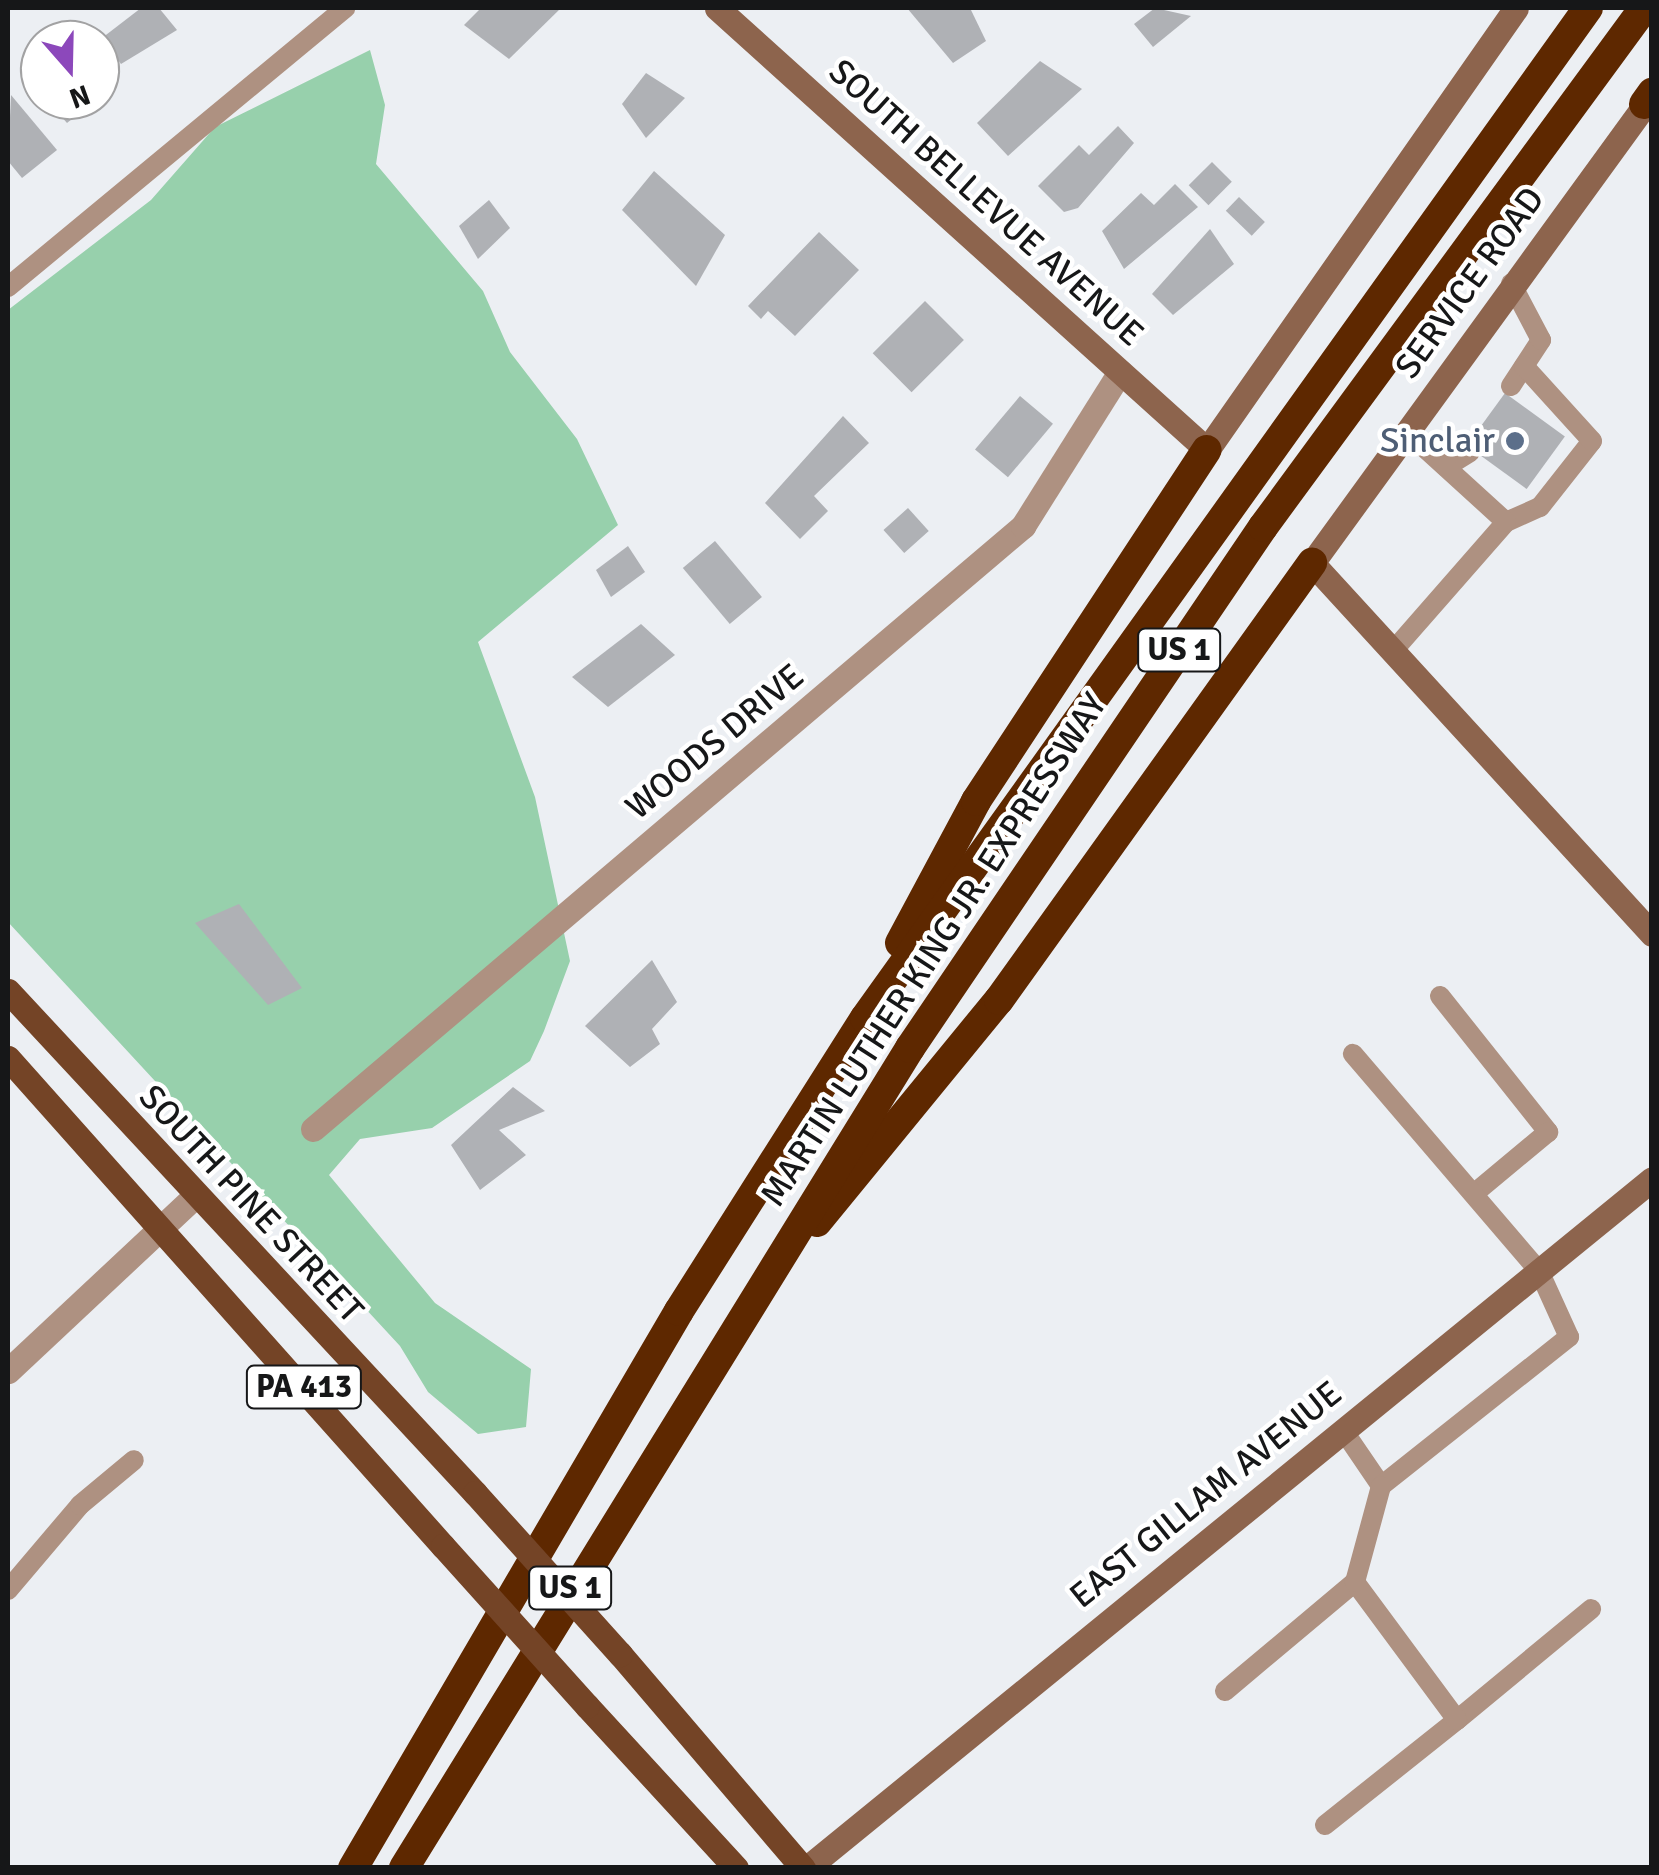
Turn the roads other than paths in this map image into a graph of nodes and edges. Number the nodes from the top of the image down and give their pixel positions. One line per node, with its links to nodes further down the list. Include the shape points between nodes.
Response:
1 (345, 8): 8 (lane)
2 (718, 8): 10 (street, SOUTH BELLEVUE AVENUE)
3 (1516, 8): 13 (street)
4 (1588, 8): 22 (highway, MARTIN LUTHER KING JR. EXPRESSWAY / US 1)
5 (1644, 8): 31 (highway, MARTIN LUTHER KING JR. EXPRESSWAY / US 1, via 1241,560)
6 (1649, 98): 7 (street, SERVICE ROAD)
7 (1511, 283): 9 (lane, via 1540,340); 12 (street, SERVICE ROAD)
8 (8, 287)
9 (1524, 366): 11 (lane); 16 (lane, via 1592,440 1540,507)
10 (1120, 372): 13 (street, SOUTH BELLEVUE AVENUE); 25 (street, WOODS DRIVE, via 1022,526)
11 (1511, 386)
12 (1406, 430): 15 (lane); 17 (street, SERVICE ROAD)
13 (1207, 450): 22 (highway, via 950,844)
14 (1470, 452): 15 (lane)
15 (1446, 467): 16 (lane)
16 (1506, 522): 18 (lane)
17 (1312, 563): 18 (street); 31 (highway, via 999,1000)
18 (1393, 652): 19 (street)
19 (1652, 934)
20 (8, 991): 28 (main road, SOUTH PINE STREET / PA 413)
21 (1440, 996): 27 (lane, via 1548,1132)
22 (865, 1018): 42 (highway, MARTIN LUTHER KING JR. EXPRESSWAY / US 1, via 679,1311)
23 (1354, 1054): 27 (lane)
24 (8, 1058): 29 (main road, PA 413)
25 (313, 1130)
26 (1652, 1180): 30 (street, EAST GILLAM AVENUE)
27 (1476, 1192): 30 (lane)
28 (193, 1198): 29 (street); 45 (main road, SOUTH PINE STREET / PA 413, bridge, via 475,1493)
29 (166, 1228): 32 (street); 44 (main road, PA 413, bridge)
30 (1539, 1271): 33 (street, EAST GILLAM AVENUE); 35 (lane, via 1569,1337)
31 (741, 1312): 43 (highway, MARTIN LUTHER KING JR. EXPRESSWAY / US 1)
32 (8, 1370)
33 (1344, 1430): 35 (lane); 45 (street, EAST GILLAM AVENUE)
34 (134, 1460): 37 (lane, via 80,1506)
35 (1381, 1486): 36 (lane)
36 (1355, 1582): 39 (lane); 40 (lane)
37 (8, 1590)
38 (1591, 1609): 40 (lane)
39 (1224, 1692)
40 (1457, 1720): 41 (lane)
41 (1325, 1825)
42 (353, 1868)
43 (404, 1868)
44 (736, 1868)
45 (805, 1868)

